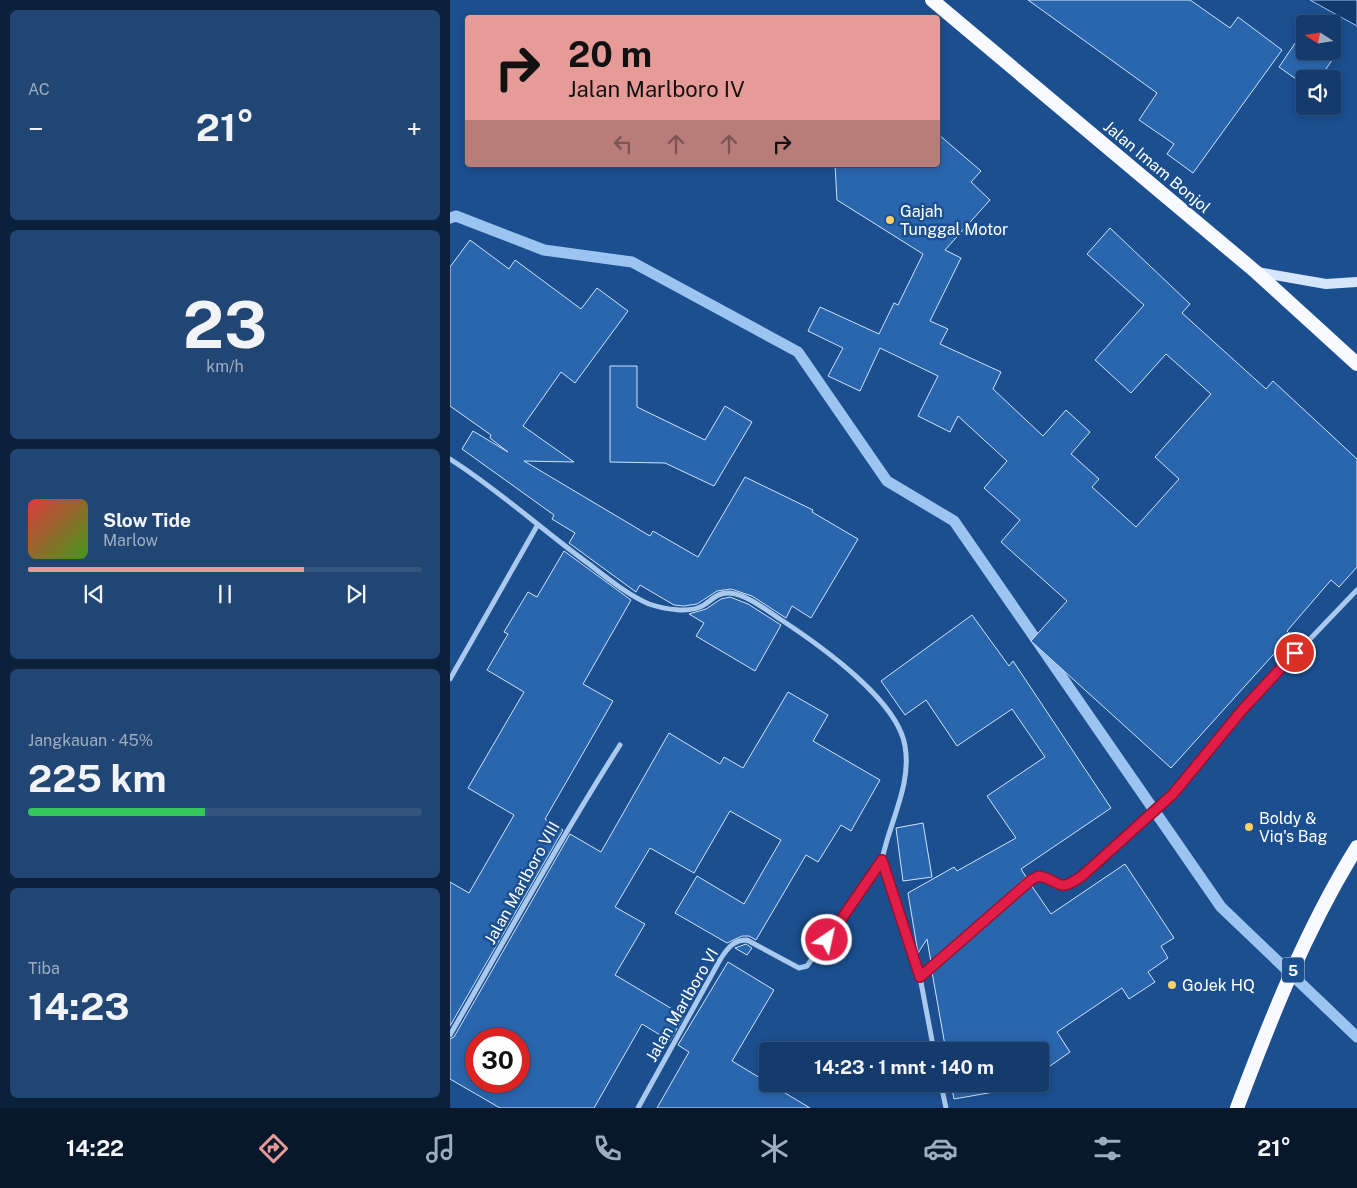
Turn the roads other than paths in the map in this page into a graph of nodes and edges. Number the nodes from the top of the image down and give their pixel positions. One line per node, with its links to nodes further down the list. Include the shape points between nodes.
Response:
1 (932, 0): 2 (highway, Jalan Imam Bonjol)
2 (1256, 272): 3 (main road, via 1326,284); 4 (highway, Jalan Imam Bonjol)
3 (1357, 282)
4 (1357, 364)
5 (450, 459): 6 (street)
6 (538, 526): 8 (street); 11 (street, via 647,603 673,611 702,606 721,593 742,596 823,647 849,669 890,714 906,747 903,789 885,840)
7 (1357, 590): 12 (street, via 1243,709 1162,805 1068,886 1039,876 1031,880)
8 (450, 679)
9 (620, 745): 13 (street, Jalan Marlboro VIII, via 565,831)
10 (1357, 847): 18 (highway, 5, via 1318,916 1268,1024)
11 (882, 860): 12 (street); 16 (street, Jalan Marlboro VI, via 807,966 799,968 747,940 738,940 730,946)
12 (920, 977): 14 (street)
13 (450, 1035)
14 (932, 1042)
15 (943, 1092): 17 (street)
16 (638, 1108)
17 (946, 1108)
18 (1237, 1108)

